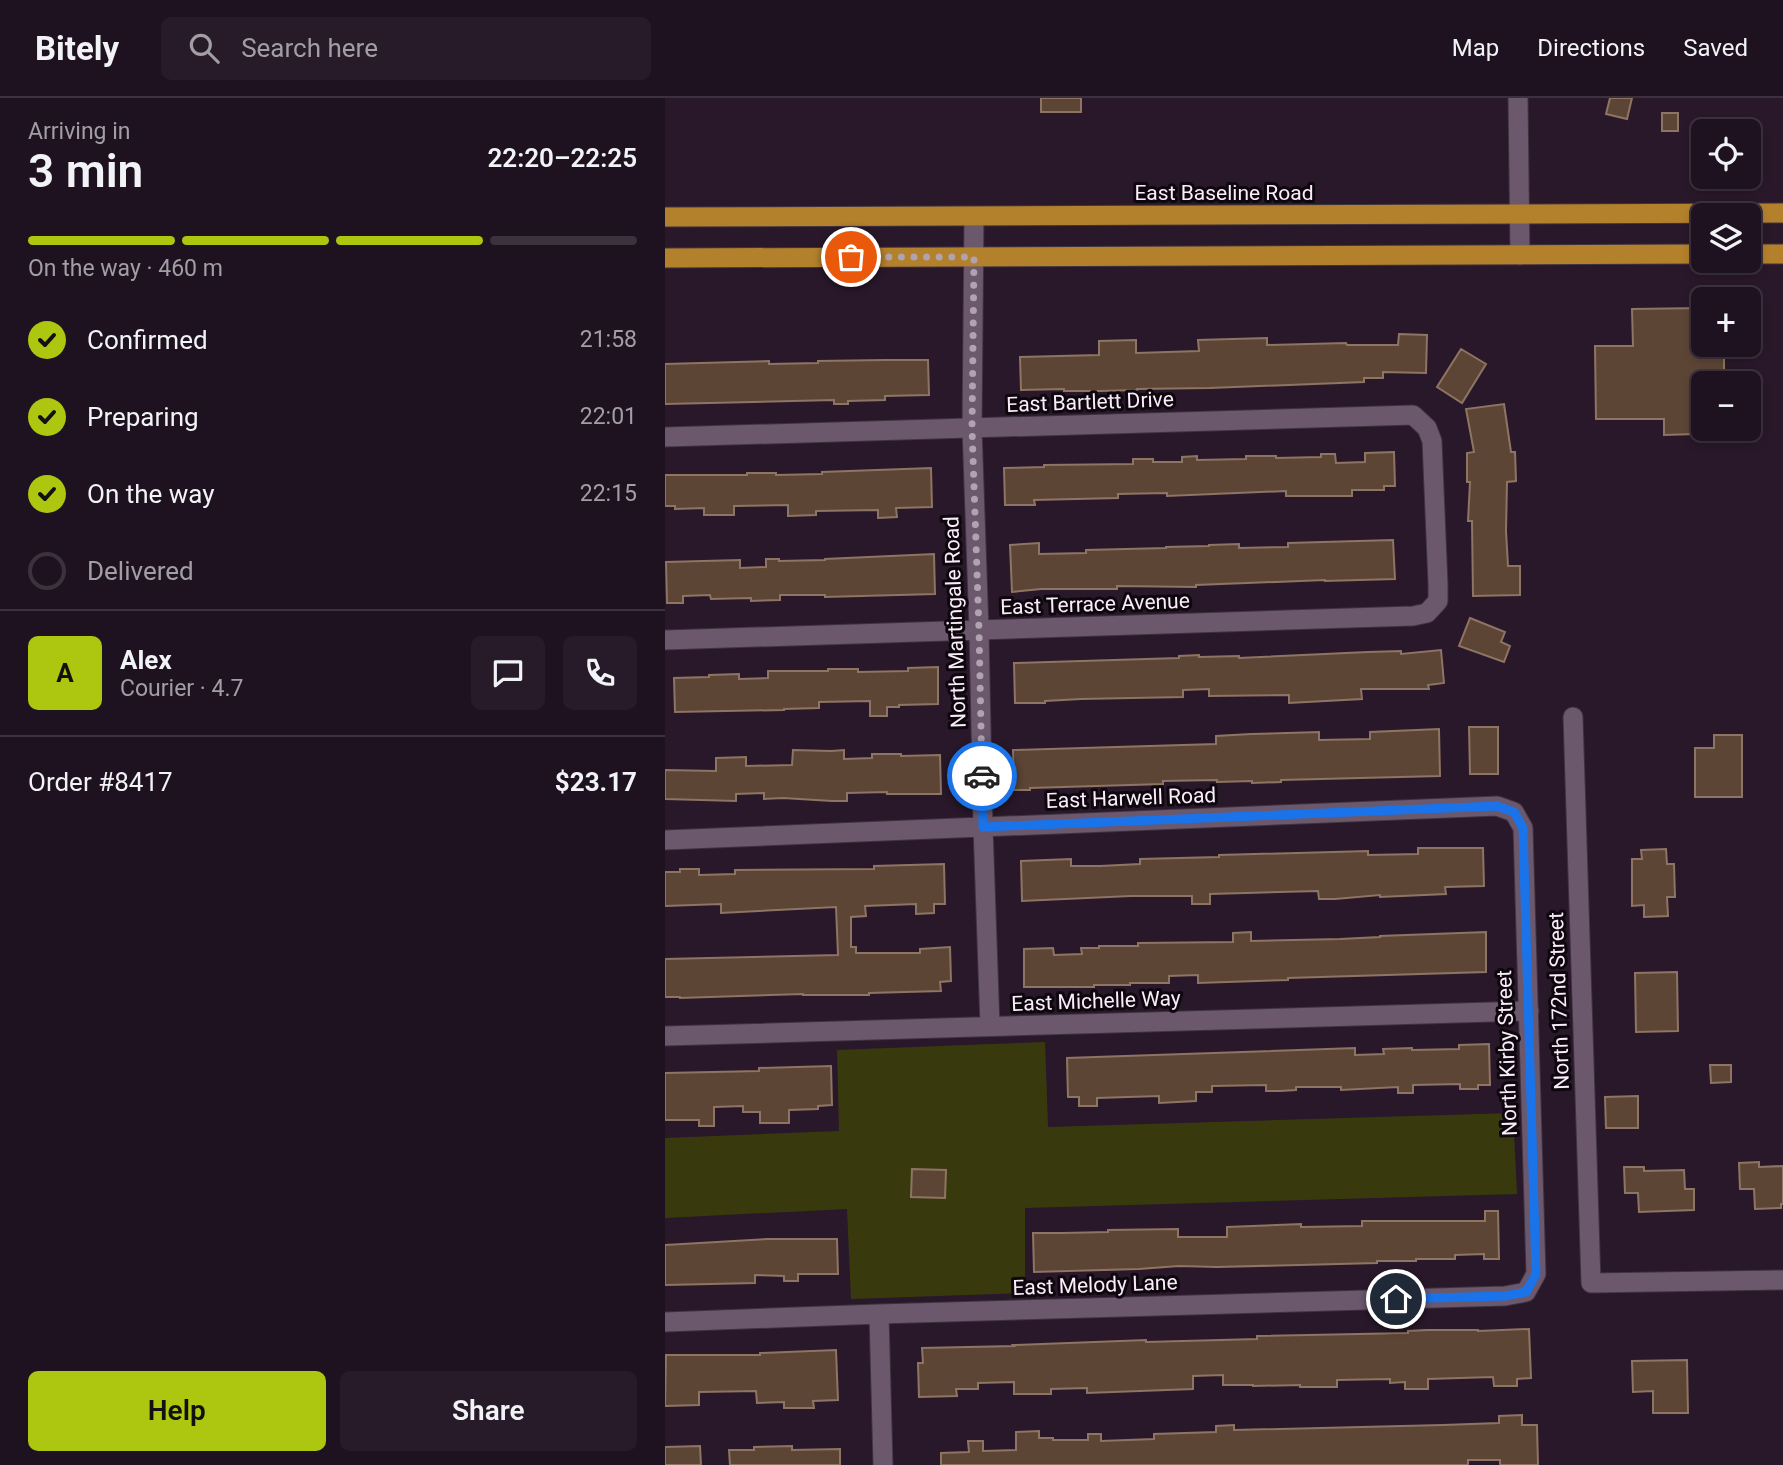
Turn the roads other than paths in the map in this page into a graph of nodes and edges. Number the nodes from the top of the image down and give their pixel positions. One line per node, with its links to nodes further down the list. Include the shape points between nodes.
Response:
1 (1518, 98): 3 (street)
2 (1783, 213): 3 (main road, East Baseline Road)
3 (1519, 214): 5 (main road, East Baseline Road); 9 (street)
4 (665, 217): 5 (main road, East Baseline Road)
5 (974, 217): 10 (street, North Martingale Road)
6 (1691, 254): 9 (main road)
7 (1761, 254): 8 (main road)
8 (1783, 254)
9 (1520, 255): 10 (main road)
10 (974, 257): 11 (main road); 12 (street, North Martingale Road)
11 (665, 258)
12 (972, 428): 13 (street, East Bartlett Drive); 14 (street, East Bartlett Drive, via 1413,415 1427,428 1432,441); 15 (street, North Martingale Road)
13 (665, 437)
14 (1438, 601): 15 (street, East Terrace Avenue, via 1427,613 1413,616)
15 (979, 630): 16 (street, East Terrace Avenue); 19 (street, North Martingale Road)
16 (665, 640)
17 (1573, 717): 24 (street, North 172nd Street, via 1591,1283)
18 (1514, 812): 19 (street, East Harwell Road, via 1497,806); 21 (street, North Kirby Street, via 1523,828)
19 (983, 827): 20 (street, East Harwell Road); 22 (street, North Martingale Road)
20 (665, 840)
21 (1529, 1011): 22 (street, East Michelle Way); 25 (street, North Kirby Street, via 1536,1274)
22 (990, 1027): 23 (street, East Michelle Way)
23 (665, 1036)
24 (1783, 1280)
25 (1526, 1292): 26 (street, East Melody Lane, via 1491,1297)
26 (879, 1314): 27 (street, East Melody Lane); 28 (street)
27 (665, 1322)
28 (883, 1465)

